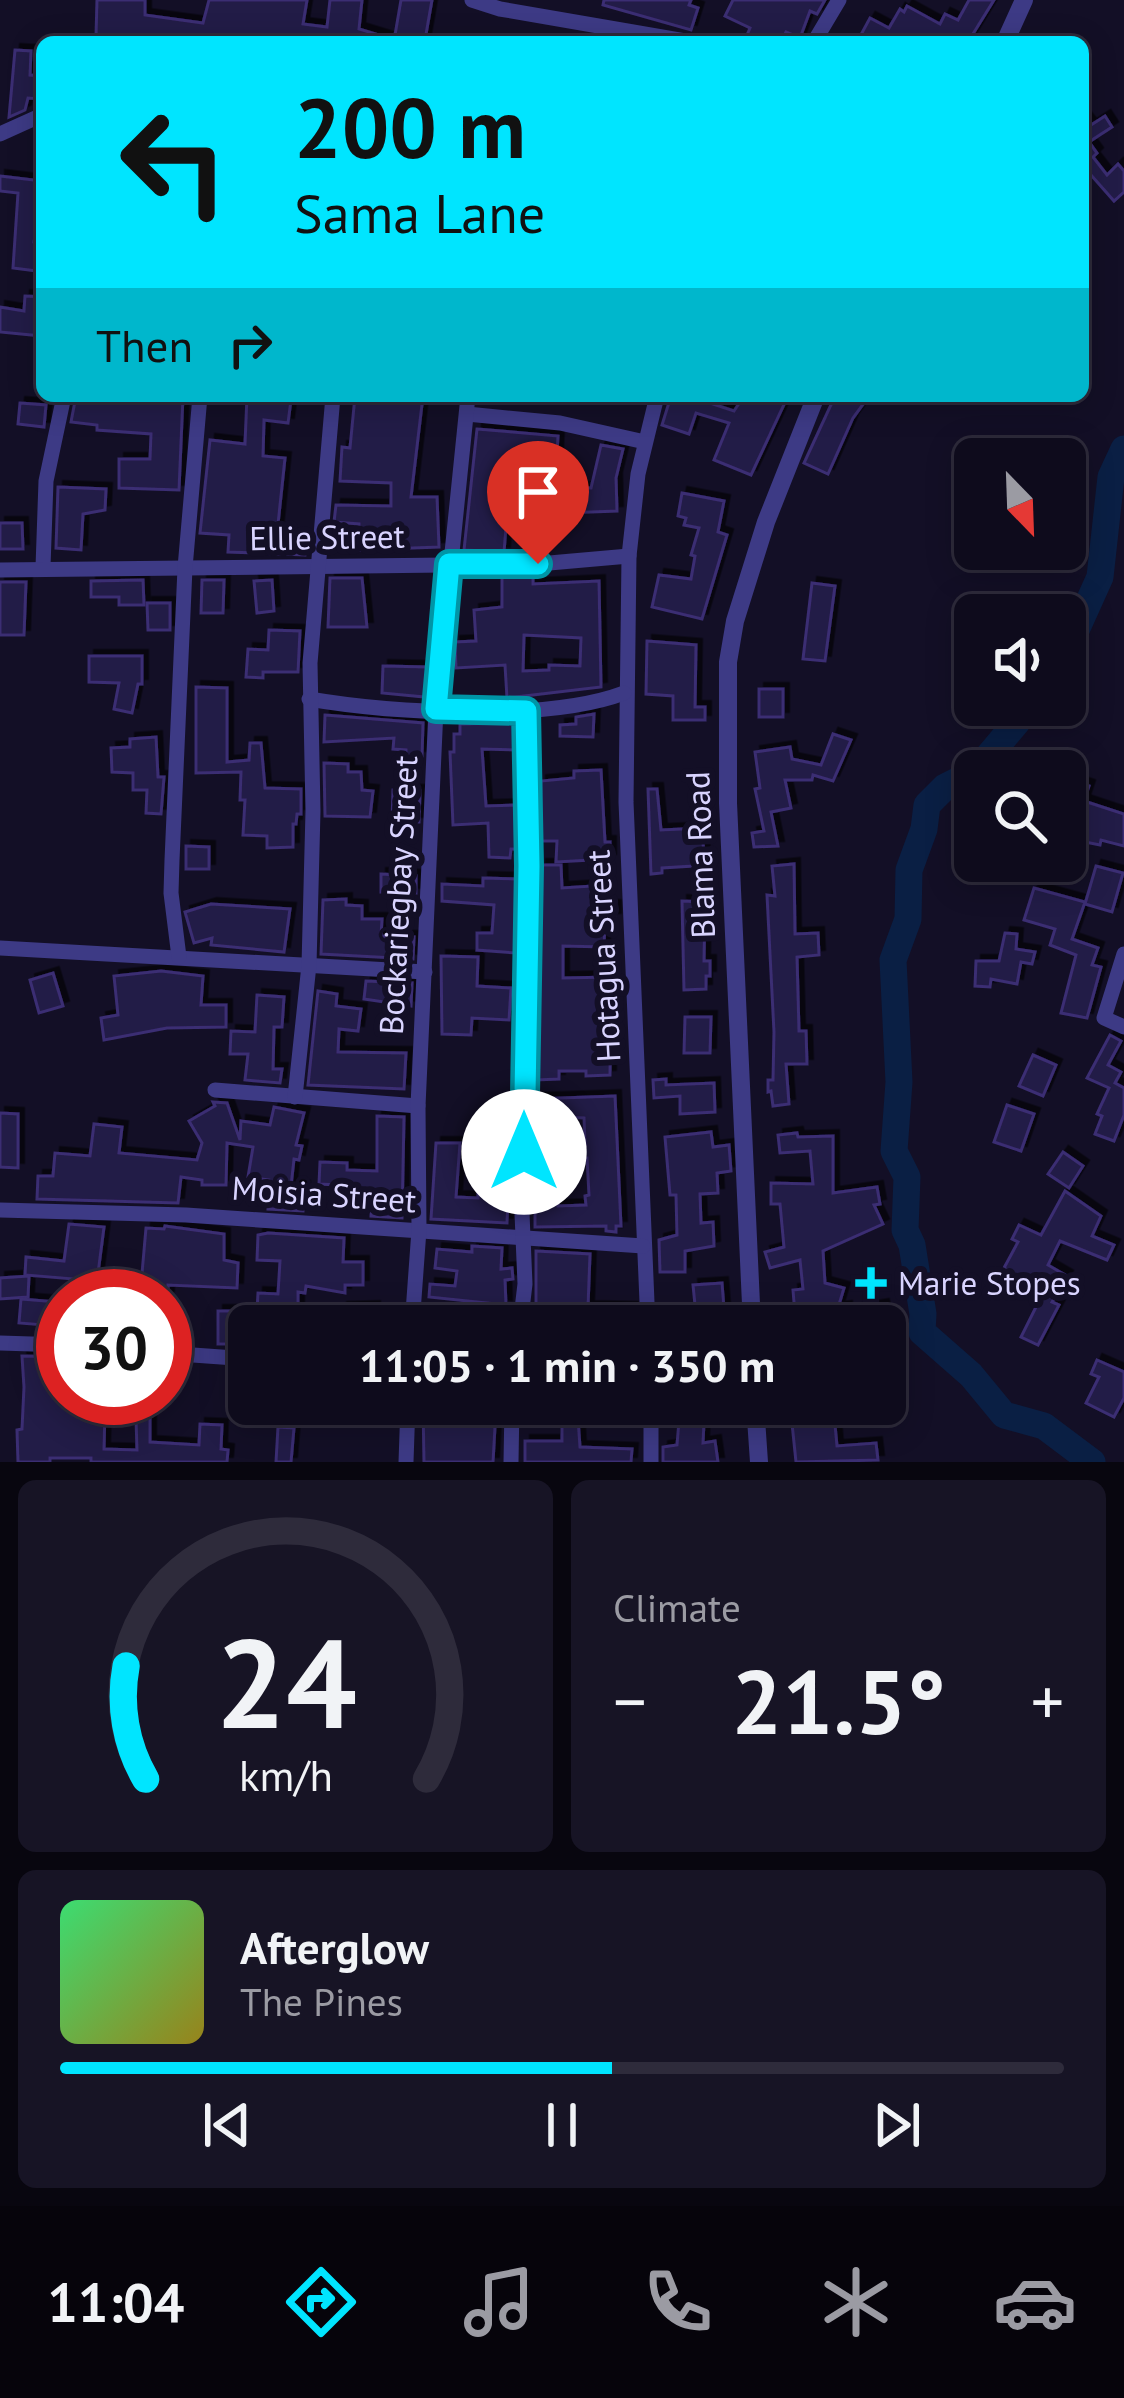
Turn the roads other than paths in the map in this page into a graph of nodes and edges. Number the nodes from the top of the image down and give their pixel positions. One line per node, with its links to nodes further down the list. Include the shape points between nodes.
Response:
1 (472, 0): 4 (street)
2 (839, 0): 5 (street)
3 (1024, 0): 6 (street)
4 (656, 36)
5 (818, 36)
6 (1008, 36)
7 (36, 118): 8 (street)
8 (0, 134)
9 (63, 402): 19 (street, via 46,481)
10 (199, 402): 20 (street)
11 (332, 402): 21 (street)
12 (468, 402): 15 (street, Bockariegbay Street)
13 (655, 402): 16 (street)
14 (814, 402): 43 (street, Blama Road, via 756,550 728,662)
15 (467, 414): 16 (street); 18 (street, Bockariegbay Street)
16 (645, 442): 17 (street)
17 (628, 556): 18 (street, Ellie Street); 23 (street, Hotagua Street)
18 (449, 564): 21 (street, Ellie Street); 25 (street, Bockariegbay Street)
19 (43, 567): 20 (street, Ellie Street); 22 (street, Ellie Street)
20 (185, 568): 21 (street, Ellie Street); 29 (street, via 171,893)
21 (316, 568): 24 (street)
22 (0, 570)
23 (624, 693): 26 (street); 39 (street, Hotagua Street)
24 (309, 699): 25 (street); 30 (street)
25 (436, 709): 26 (street); 31 (street, Bockariegbay Street)
26 (526, 711): 38 (street)
27 (0, 948): 29 (street)
28 (1124, 955): 32 (street, via 1104,1018)
29 (179, 957): 30 (street)
30 (309, 965): 31 (street); 34 (street)
31 (425, 972): 35 (street, Bockariegbay Street)
32 (1124, 1027)
33 (215, 1090): 34 (street)
34 (295, 1096): 35 (street)
35 (418, 1106): 37 (street, Bockariegbay Street)
36 (0, 1210): 37 (street, Moisia Street)
37 (419, 1230): 38 (street, Moisia Street); 40 (street, Bockariegbay Street)
38 (524, 1238): 39 (street, Moisia Street); 41 (street)
39 (643, 1246): 42 (street, Hotagua Street)
40 (414, 1305)
41 (521, 1305)
42 (646, 1305)
43 (751, 1305)
44 (0, 1342): 45 (street)
45 (36, 1344)
46 (192, 1355): 47 (street)
47 (228, 1358)
48 (407, 1425): 52 (street)
49 (512, 1425): 53 (street)
50 (651, 1425): 54 (street)
51 (756, 1425): 55 (street)
52 (406, 1462)
53 (511, 1462)
54 (651, 1462)
55 (759, 1462)

